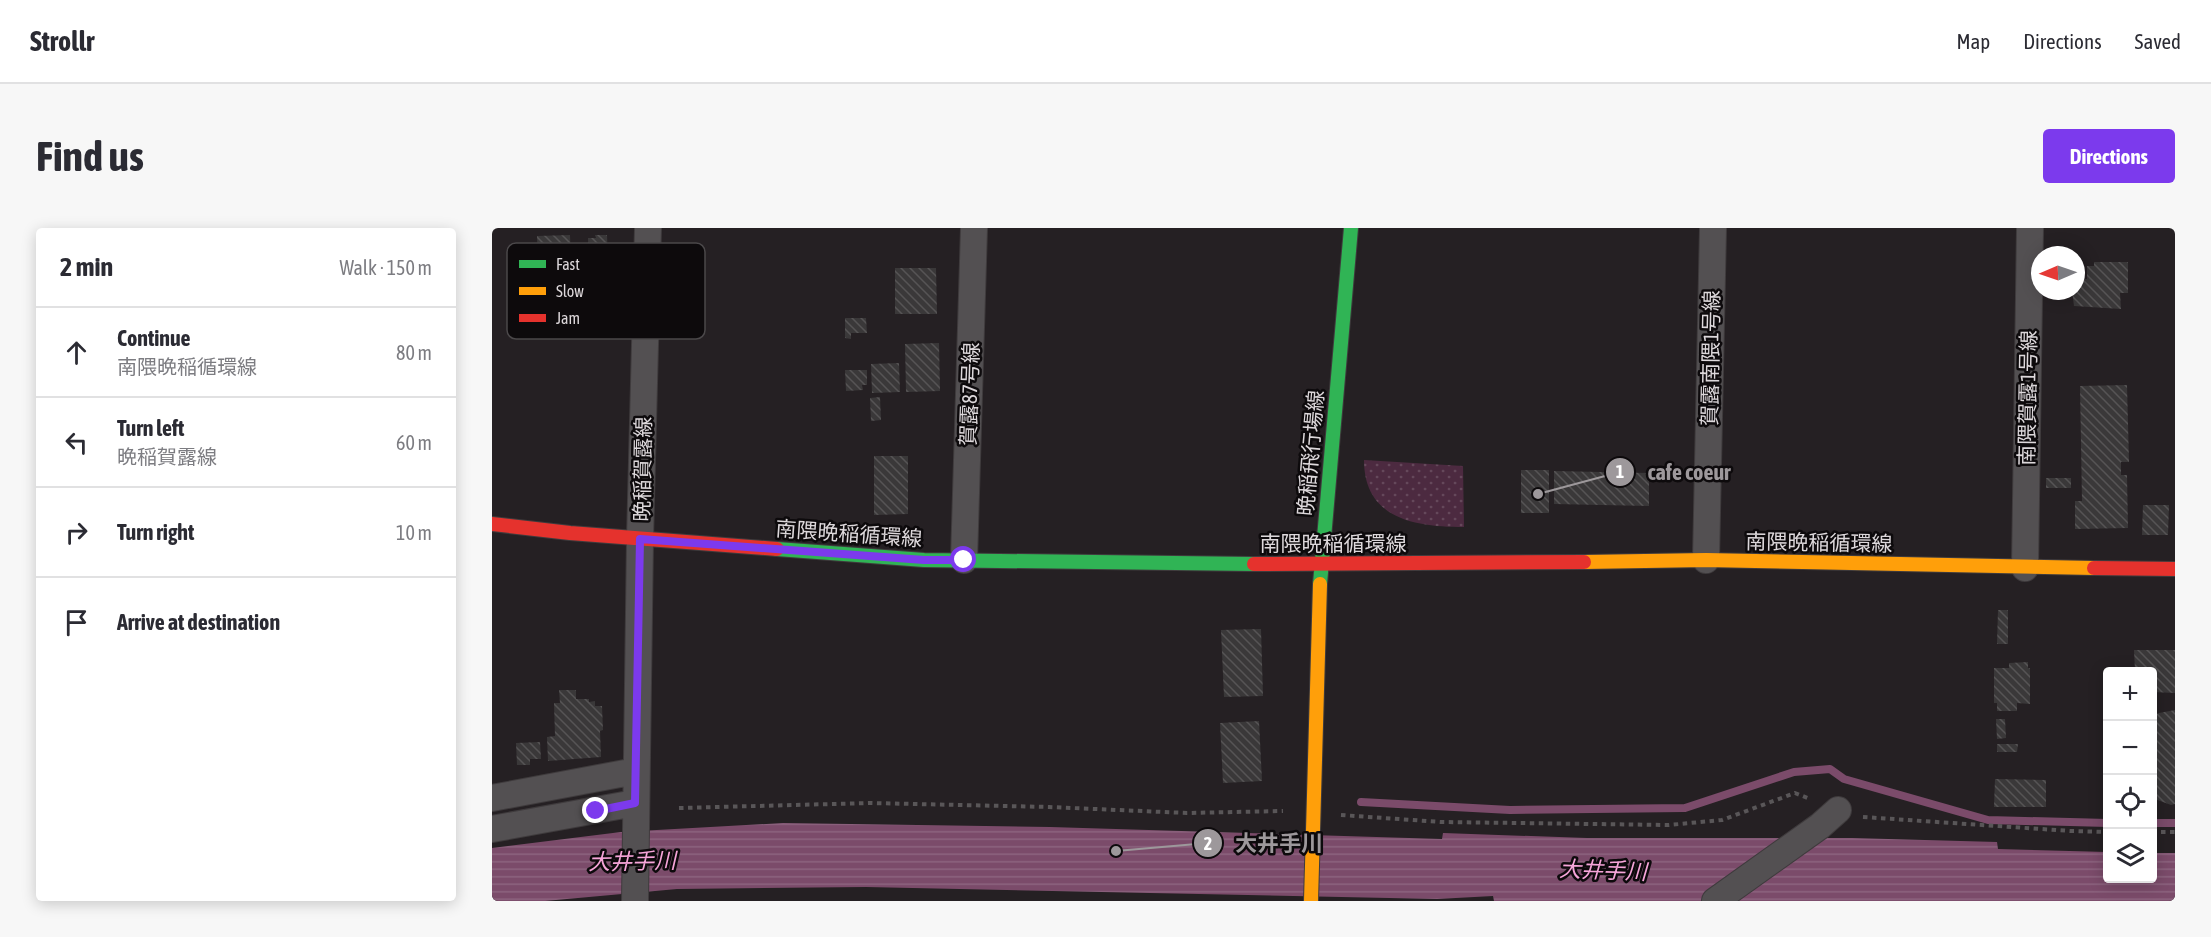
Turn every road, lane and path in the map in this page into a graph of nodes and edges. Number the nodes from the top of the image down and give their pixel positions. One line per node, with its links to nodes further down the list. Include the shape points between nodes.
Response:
1 (648, 228): 6 (street, 晩稲賀露線)
2 (974, 228): 10 (street, 賀露87号線)
3 (1350, 228): 12 (street, 晩稲飛行場線)
4 (1713, 228): 11 (street, 賀露南隈1号線)
5 (2030, 228): 13 (street, 南隈賀露1号線)
6 (648, 243)
7 (645, 339): 9 (street, 晩稲賀露線)
8 (492, 524): 9 (street, 南隈晩稲循環線)
9 (640, 539): 10 (street, 南隈晩稲循環線); 15 (street, 晩稲賀露線)
10 (964, 560): 12 (street, 南隈晩稲循環線)
11 (1706, 561): 12 (street, 南隈晩稲循環線); 13 (street, 南隈晩稲循環線)
12 (1321, 565): 19 (street, 晩稲飛行場線)
13 (2025, 568): 14 (street, 南隈晩稲循環線)
14 (2175, 569)
15 (636, 771): 16 (street); 18 (street, 晩稲賀露線)
16 (492, 798)
17 (679, 808): 19 (path, via 871,803 1187,813)
18 (635, 810): 21 (street); 25 (street, 晩稲賀露線)
19 (1312, 812): 20 (path, via 1441,822 1669,825 1722,820 1795,793); 26 (street, 晩稲飛行場線)
20 (1829, 818): 22 (path, via 1855,816); 27 (street)
21 (492, 829)
22 (2103, 832)
23 (2157, 832): 24 (path)
24 (2175, 832)
25 (635, 901)
26 (1311, 901)
27 (1714, 901)

